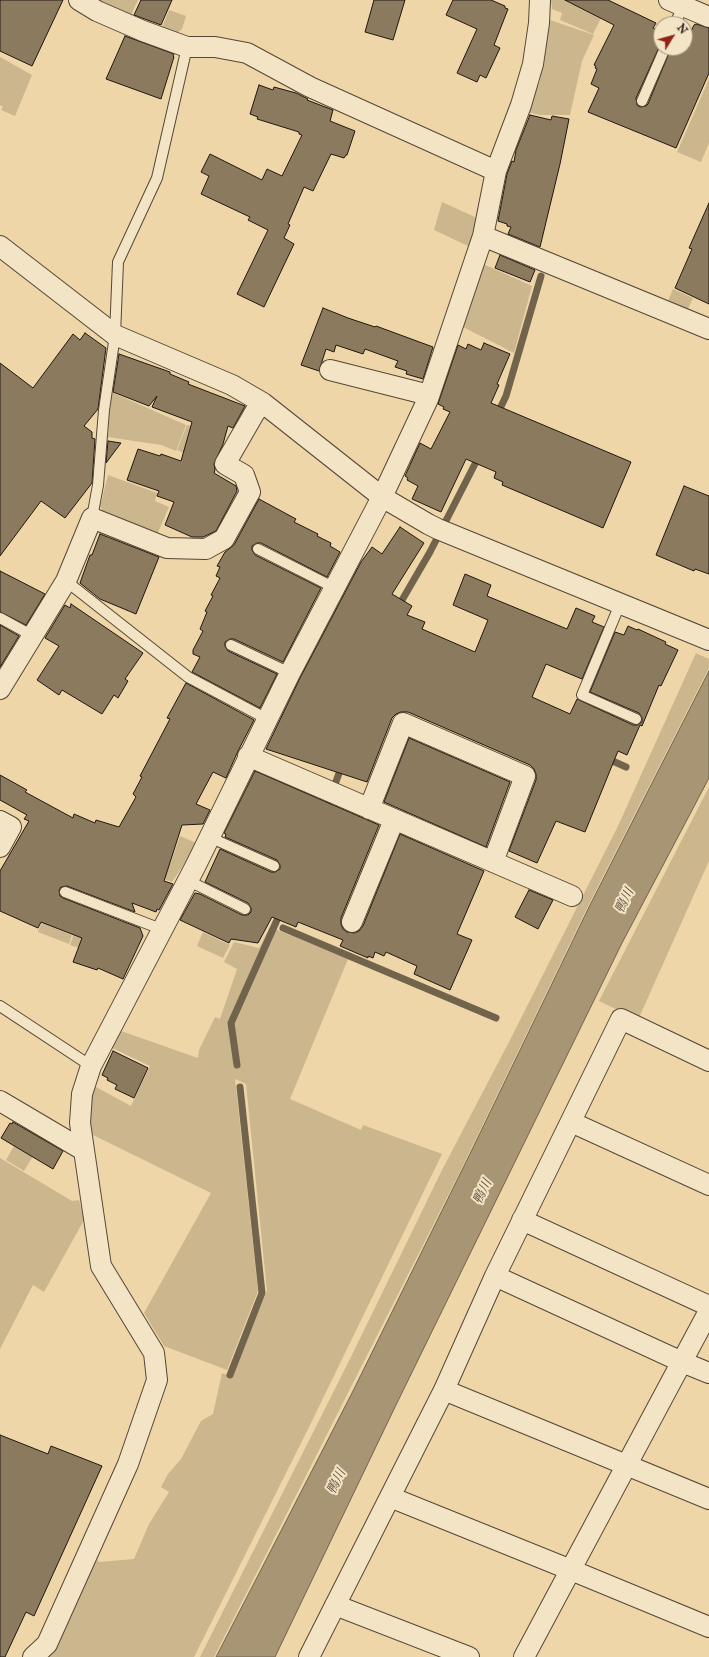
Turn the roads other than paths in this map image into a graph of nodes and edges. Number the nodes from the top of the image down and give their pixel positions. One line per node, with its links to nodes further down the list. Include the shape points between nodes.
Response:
1 (79, 0): 6 (street, via 97,11)
2 (540, 0): 9 (street, via 533,64)
3 (676, 3): 4 (lane); 5 (street)
4 (675, 16)
5 (709, 16)
6 (187, 47): 9 (street, via 215,47 247,53 310,87); 13 (lane, via 157,178 118,262)
7 (662, 56): 8 (lane)
8 (642, 101)
9 (496, 172): 10 (street)
10 (483, 236): 12 (street); 15 (street)
11 (0, 246): 13 (street)
12 (709, 329)
13 (115, 334): 16 (street, via 232,386); 18 (lane)
14 (330, 370): 15 (street)
15 (429, 396): 17 (street)
16 (263, 403): 17 (street); 18 (street, via 255,412 225,464 244,475 250,492 224,539 206,549 167,548)
17 (382, 497): 21 (street); 22 (street, via 445,532)
18 (92, 518): 20 (street)
19 (258, 549): 21 (lane)
20 (66, 582): 24 (street); 29 (lane, via 188,677)
21 (335, 588): 27 (street)
22 (620, 604): 25 (street); 30 (lane, via 582,695)
23 (0, 618): 24 (lane)
24 (33, 636): 28 (street)
25 (707, 639)
26 (231, 645): 27 (lane)
27 (290, 673): 29 (street)
28 (1, 686)
29 (267, 719): 31 (street)
30 (636, 719)
31 (248, 756): 32 (street); 35 (street)
32 (369, 809): 33 (street); 37 (street, via 403,723 525,776)
33 (394, 820): 37 (street); 43 (street)
34 (0, 821): 36 (street, via 11,827)
35 (209, 837): 38 (lane); 39 (street)
36 (0, 847)
37 (493, 862): 41 (street)
38 (274, 866)
39 (187, 880): 42 (lane); 44 (street)
40 (65, 892): 44 (lane)
41 (572, 896)
42 (245, 909)
43 (352, 922)
44 (161, 929): 47 (street)
45 (0, 1006): 47 (lane)
46 (709, 1061): 49 (street, via 620,1019)
47 (91, 1066): 50 (street, via 82,1094 80,1123)
48 (0, 1101): 50 (street)
49 (570, 1122): 51 (street); 52 (street)
50 (83, 1150): 65 (street, via 101,1266 154,1353 157,1380 128,1464 47,1644)
51 (709, 1185)
52 (522, 1220): 53 (street); 54 (street)
53 (495, 1276): 56 (street); 58 (street)
54 (709, 1306)
55 (709, 1311): 56 (street)
56 (682, 1362): 57 (street); 59 (street)
57 (709, 1373)
58 (444, 1390): 59 (street); 60 (street)
59 (627, 1464): 61 (street); 62 (street)
60 (390, 1497): 62 (street); 63 (street)
61 (709, 1499)
62 (571, 1570): 64 (street); 68 (street)
63 (335, 1605): 66 (street); 67 (street)
64 (709, 1627)
65 (33, 1657)
66 (309, 1657)
67 (469, 1657)
68 (524, 1657)

